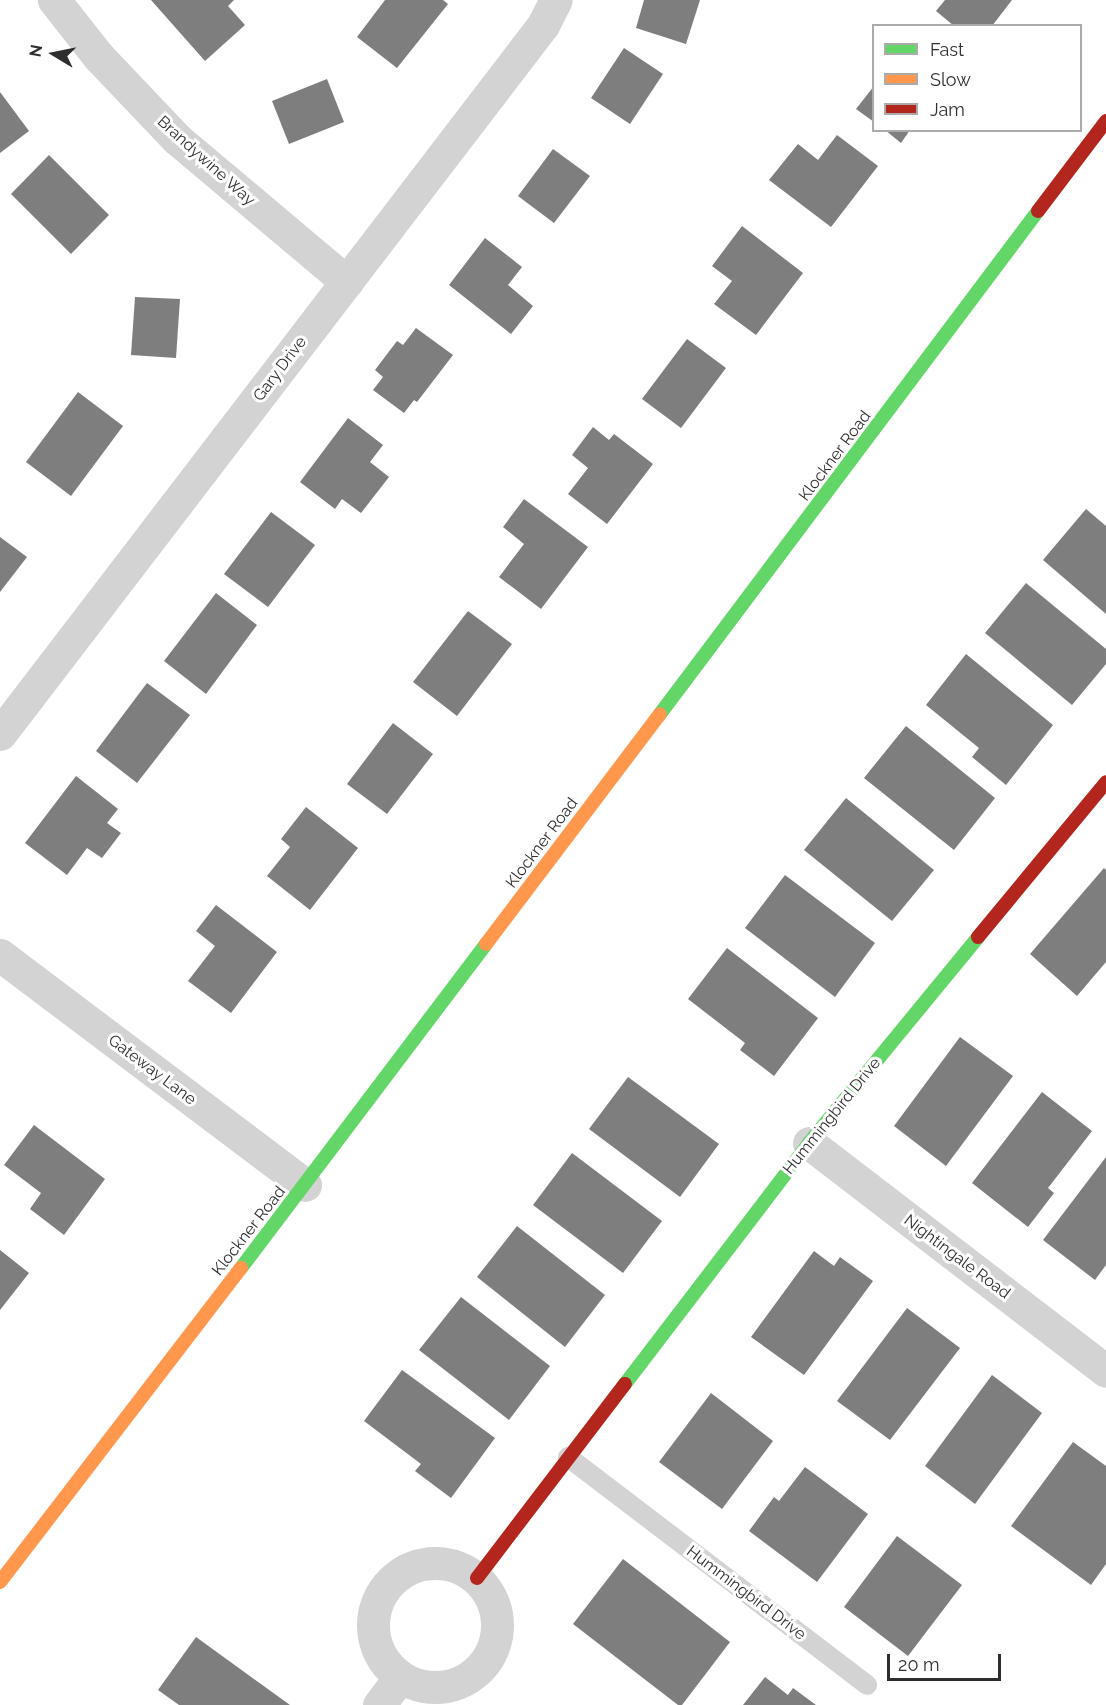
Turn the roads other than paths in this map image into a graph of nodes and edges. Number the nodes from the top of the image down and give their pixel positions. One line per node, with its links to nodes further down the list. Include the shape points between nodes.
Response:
1 (54, 0): 4 (street, Brandywine Way, via 98,56 177,139)
2 (556, 0): 4 (street, Gary Drive, via 543,25)
3 (1106, 122): 9 (main road, Klockner Road)
4 (347, 282): 5 (street, Gary Drive)
5 (0, 734)
6 (1105, 784): 8 (main road, Hummingbird Drive)
7 (0, 955): 9 (street, Gateway Lane)
8 (808, 1143): 10 (street, Nightingale Road); 11 (main road, Hummingbird Drive)
9 (305, 1185): 13 (main road, Klockner Road)
10 (1106, 1371)
11 (568, 1457): 12 (main road, Hummingbird Drive); 15 (lane, Hummingbird Drive)
12 (477, 1578): 14 (street, via 490,1594 497,1614 490,1654 477,1671 460,1683 440,1688 420,1686); 14 (street, via 460,1567 439,1562 419,1564 400,1572 385,1586 375,1605 375,1646)
13 (0, 1582)
14 (400, 1677): 16 (street)
15 (867, 1685)
16 (379, 1705)

